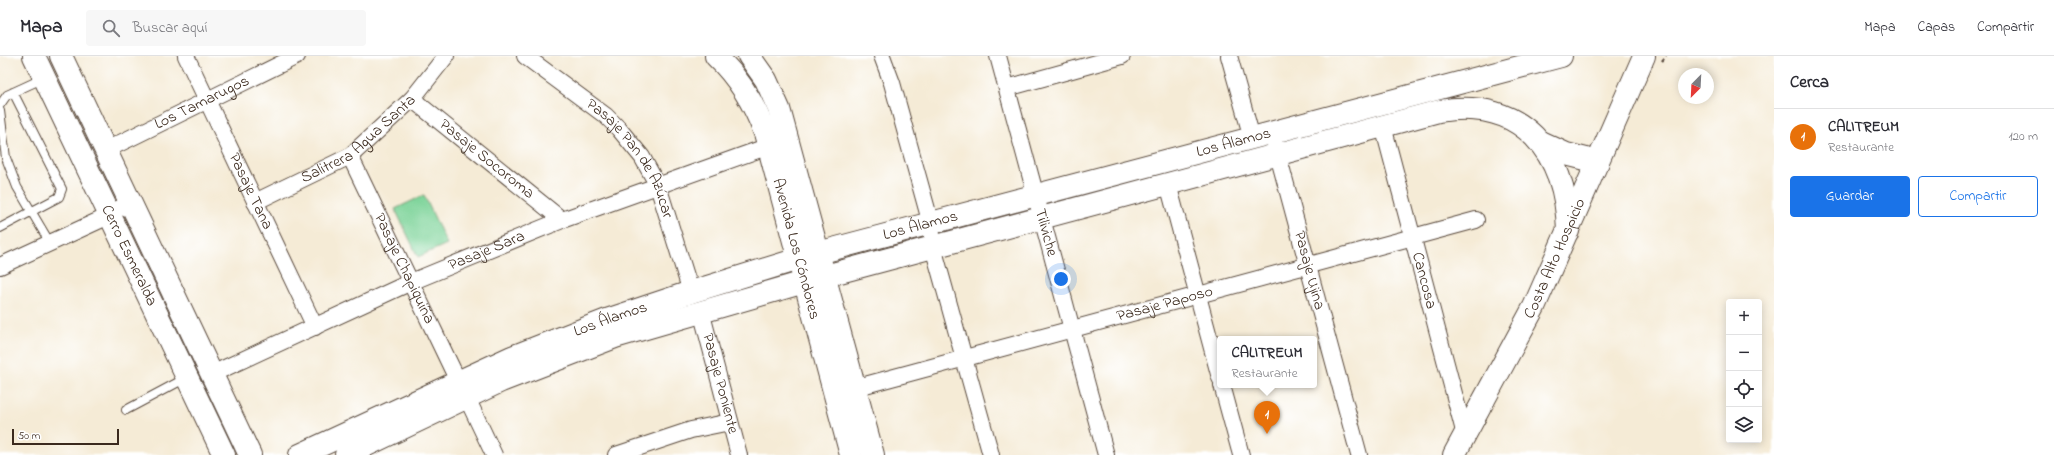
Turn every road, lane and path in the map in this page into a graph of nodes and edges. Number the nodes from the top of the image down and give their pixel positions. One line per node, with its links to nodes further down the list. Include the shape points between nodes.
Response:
1 (34, 56): 16 (street, Cerro Esmeralda)
2 (62, 56): 28 (street, Cerro Esmeralda)
3 (186, 56): 20 (street, Pasaje Tana)
4 (297, 56): 20 (street, Los Tamarugos)
5 (446, 56): 19 (street, Salitrera Agua Santa)
6 (525, 56): 33 (street, Pasaje Pan de Azúcar, via 591,104 619,129 642,157)
7 (716, 56): 27 (street, Avenida Los Cóndores, via 744,89 759,117)
8 (748, 56): 48 (street, Avenida Los Cóndores, via 766,80 780,110)
9 (882, 56): 42 (street, via 892,83)
10 (998, 56): 17 (street, Tiliviche)
11 (1122, 56): 17 (street)
12 (1229, 56): 25 (street, Pasaje Ujina)
13 (1561, 56): 15 (street, Los Álamos)
14 (1644, 56): 31 (street, Costa Alto Hospicio)
15 (1505, 63): 25 (street, Los Álamos)
16 (45, 77): 18 (lane); 24 (street, Cerro Esmeralda)
17 (1006, 88): 34 (street, Tiliviche)
18 (13, 92): 21 (lane, via 4,98); 37 (lane, via 62,187 59,197)
19 (412, 99): 30 (street, Salitrera Agua Santa); 40 (street, Pasaje Socoroma)
20 (207, 101): 28 (street, Los Tamarugos); 36 (street, Pasaje Tana)
21 (0, 105)
22 (0, 111): 37 (lane, via 6,158)
23 (1383, 126): 26 (street, Los Álamos, via 1439,111 1469,108 1510,119); 29 (street, Los Álamos); 45 (street, Cancosa)
24 (70, 129): 28 (street, via 90,145); 38 (street, Cerro Esmeralda)
25 (1262, 136): 29 (street, Pasaje Ujina); 34 (street, Los Álamos)
26 (1540, 142): 31 (street, Los Álamos, via 1566,154); 44 (street, Los Álamos, via 1561,181 1568,214)
27 (768, 146): 33 (street, Pasaje Sara); 48 (street, Avenida Los Cóndores)
28 (106, 150): 35 (street, Cerro Esmeralda)
29 (1278, 154): 32 (street, Los Álamos); 49 (street, Pasaje Ujina)
30 (350, 156): 36 (street, Salitrera Agua Santa); 52 (street, Pasaje Chapiquiña)
31 (1598, 162): 44 (street, Costa Alto Hospicio)
32 (1168, 184): 39 (street, Los Álamos); 53 (street)
33 (658, 186): 40 (street, Pasaje Sara); 54 (street, Pasaje Pan de Azúcar)
34 (1036, 196): 39 (street, Tiliviche); 42 (street, Los Álamos)
35 (130, 202): 38 (street); 59 (street, Cerro Esmeralda)
36 (255, 202): 55 (street, Pasaje Tana)
37 (32, 212): 43 (lane); 46 (lane)
38 (110, 213): 46 (street); 60 (street, Cerro Esmeralda)
39 (1042, 218): 47 (street, Los Álamos); 56 (street, Tiliviche)
40 (562, 220): 52 (street, Pasaje Sara)
41 (1476, 220): 45 (street, Pasaje Paposo)
42 (931, 224): 47 (street); 48 (street, Los Álamos)
43 (0, 228)
44 (1568, 231): 70 (street, Costa Alto Hospicio, via 1534,307)
45 (1413, 237): 49 (street, Pasaje Paposo); 70 (street, Cancosa)
46 (50, 243): 50 (street)
47 (933, 247): 51 (street, Los Álamos); 57 (street)
48 (808, 256): 51 (street, Avenida Los Cóndores); 54 (street, Los Álamos)
49 (1308, 265): 53 (street, Pasaje Paposo); 84 (street, Pasaje Ujina)
50 (0, 266)
51 (815, 279): 54 (street, Los Álamos); 61 (street, Avenida Los Cóndores); 79 (street, Avenida Los Cóndores)
52 (411, 282): 55 (street, Pasaje Sara); 63 (street, Pasaje Chapiquiña)
53 (1198, 295): 56 (street, Pasaje Paposo); 58 (street)
54 (696, 302): 63 (street, Los Álamos, via 573,352); 68 (street, Pasaje Poniente)
55 (314, 327): 59 (street, Pasaje Sara)
56 (1072, 329): 57 (street, Pasaje Paposo); 82 (street, Tiliviche)
57 (964, 358): 61 (street, Pasaje Paposo); 81 (street)
58 (1217, 367)
59 (212, 374): 64 (street, Cerro Esmeralda)
60 (186, 378): 65 (street, Cerro Esmeralda); 66 (lane)
61 (854, 388): 80 (street, Avenida Los Cóndores)
62 (1223, 388): 83 (street)
63 (462, 389): 71 (street, Los Álamos); 74 (street, Los Álamos); 76 (street, Pasaje Chapiquiña)
64 (221, 394): 65 (street); 67 (street, Cerro Esmeralda)
65 (199, 405): 69 (street, Cerro Esmeralda)
66 (126, 410)
67 (233, 420): 69 (street); 73 (street, Cerro Esmeralda)
68 (730, 422): 77 (street, via 692,430); 78 (street, Pasaje Poniente)
69 (212, 432): 72 (street, Cerro Esmeralda)
70 (1465, 435): 85 (street, Costa Alto Hospicio)
71 (372, 449): 75 (street, Los Álamos)
72 (224, 455)
73 (250, 455)
74 (300, 455)
75 (346, 455)
76 (494, 455)
77 (616, 455)
78 (739, 455)
79 (851, 455)
80 (873, 455)
81 (991, 455)
82 (1106, 455)
83 (1240, 455)
84 (1359, 455)
85 (1454, 455)

